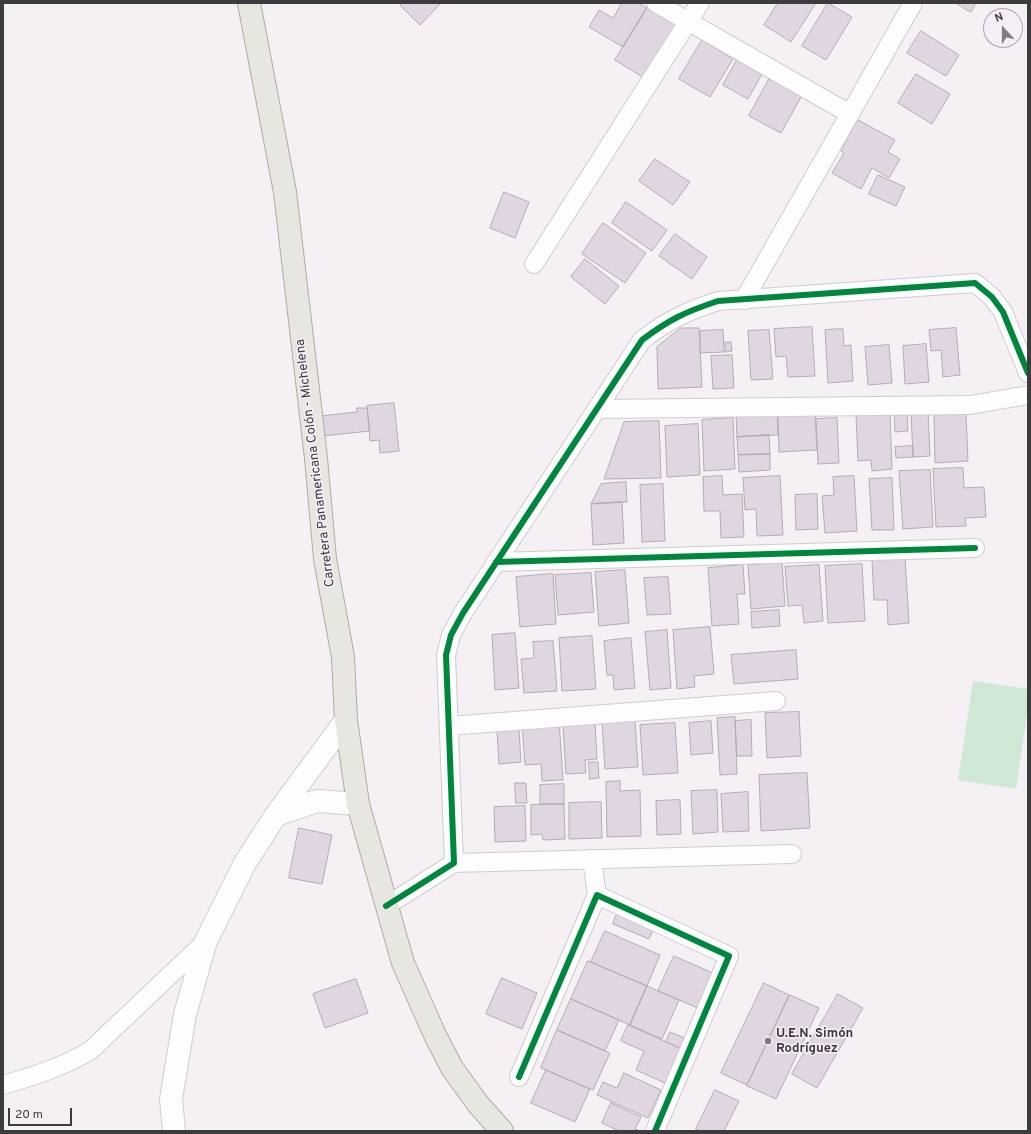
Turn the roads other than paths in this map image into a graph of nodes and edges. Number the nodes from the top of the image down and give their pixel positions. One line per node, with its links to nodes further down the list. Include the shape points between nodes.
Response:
1 (249, 3): 15 (main road, Carretera Panamericana Colón - Michelena, via 285,192 325,559 343,657)
2 (656, 3): 5 (street)
3 (700, 3): 5 (street)
4 (913, 3): 6 (street)
5 (688, 21): 6 (street); 7 (street)
6 (850, 114): 8 (street)
7 (534, 264)
8 (744, 300): 9 (street, via 975,284 992,297 1003,312); 11 (street, via 718,302 690,310 666,321 642,340)
9 (1028, 373)
10 (1028, 395): 11 (street, via 970,405)
11 (597, 409): 13 (street)
12 (975, 548): 13 (street)
13 (496, 562): 16 (street, via 451,635 446,655)
14 (776, 701): 16 (street)
15 (346, 720): 17 (main road, Carretera Panamericana Colón - Michelena); 18 (street)
16 (449, 726): 21 (street)
17 (358, 804): 18 (street, via 317,801); 23 (main road, Carretera Panamericana Colón - Michelena)
18 (276, 815): 24 (street, via 245,863)
19 (792, 854): 20 (street)
20 (592, 859): 21 (street); 22 (street)
21 (454, 863): 23 (street)
22 (597, 895): 25 (street); 29 (street, via 729,956)
23 (386, 906): 28 (main road, Carretera Panamericana Colón - Michelena, via 404,963 435,1036 452,1068 478,1104)
24 (206, 941): 26 (street, via 91,1050 44,1073); 27 (street, via 185,1014 171,1099)
25 (519, 1077)
26 (3, 1085)
27 (174, 1131)
28 (502, 1131)
29 (655, 1131)

